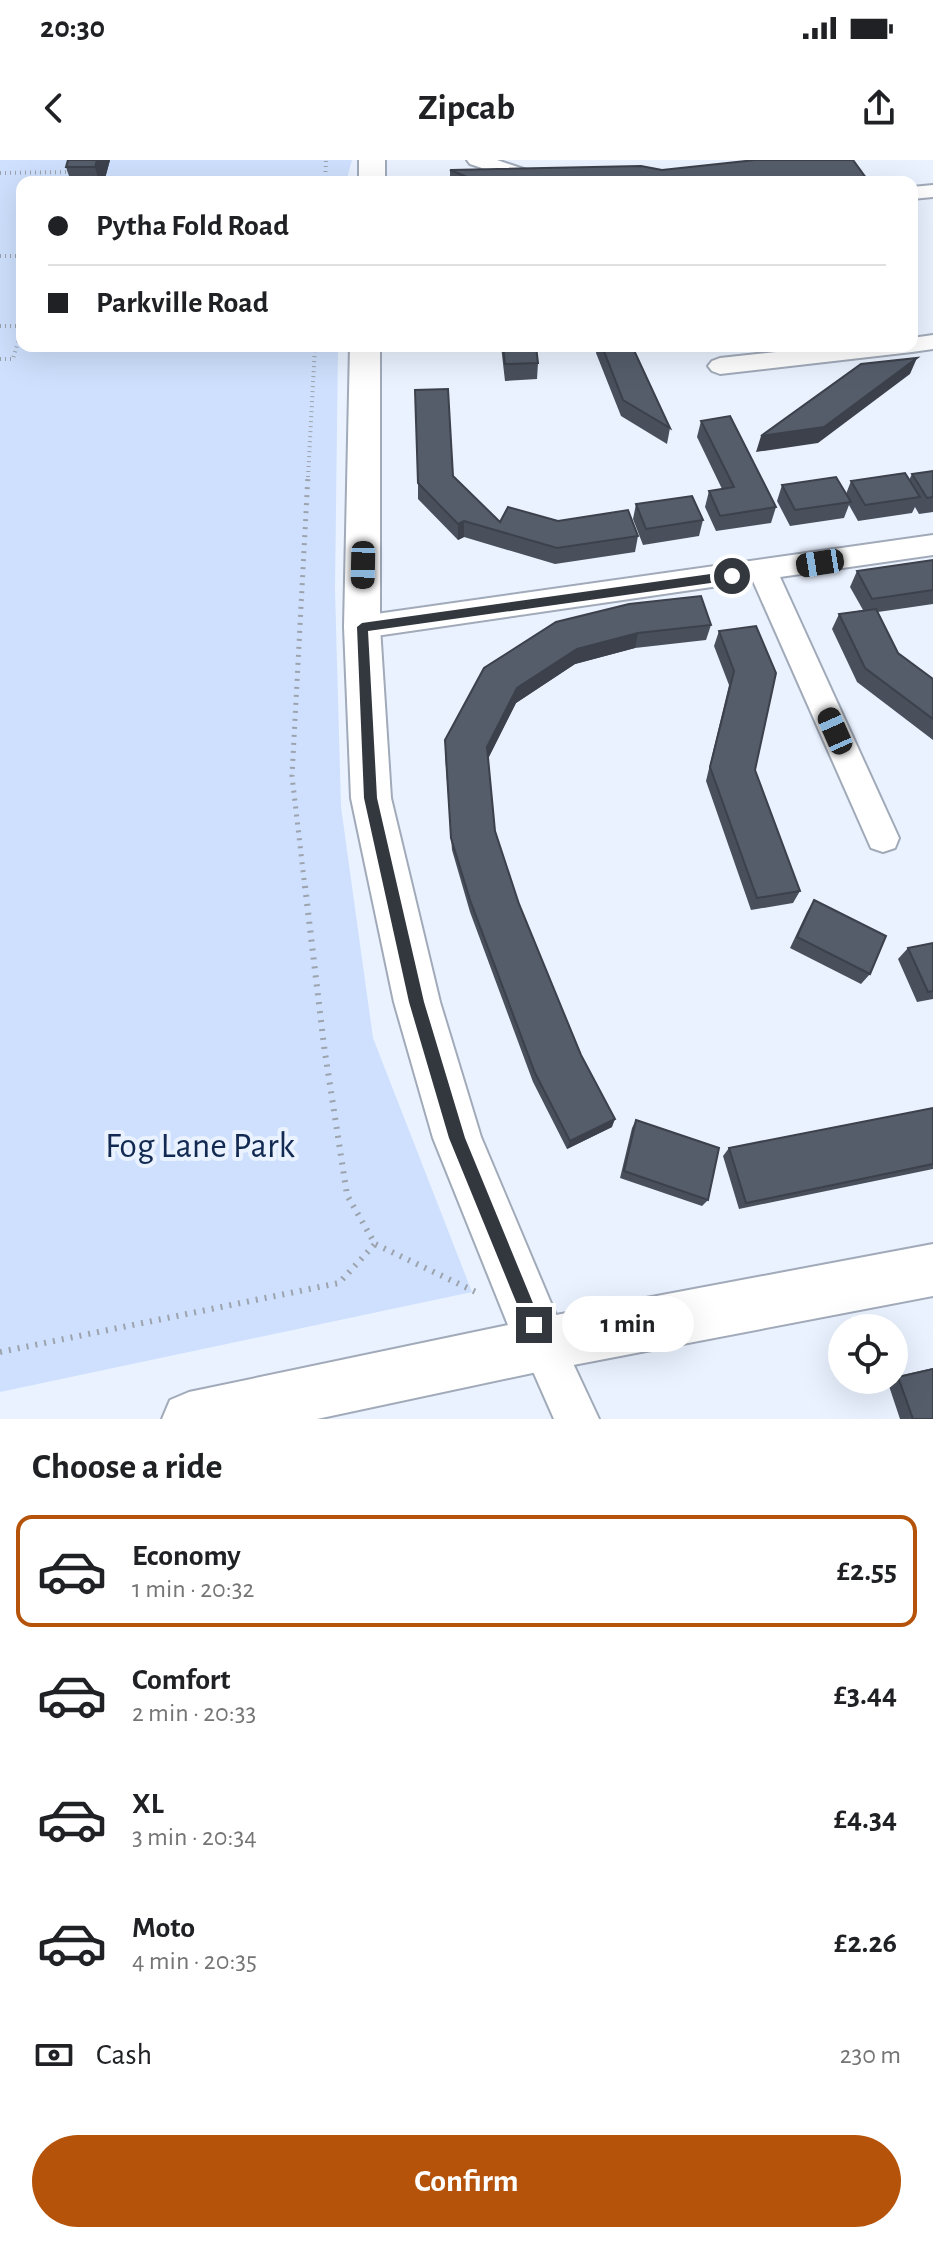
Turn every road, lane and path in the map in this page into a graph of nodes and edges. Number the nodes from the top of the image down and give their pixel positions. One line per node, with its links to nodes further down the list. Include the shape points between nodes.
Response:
1 (73, 160): 3 (path)
2 (477, 160): 6 (street)
3 (69, 172): 4 (path); 5 (path)
4 (0, 173)
5 (68, 176)
6 (525, 176)
7 (16, 351): 11 (path, via 13,359)
8 (315, 352): 17 (path, via 292,776 347,1195)
9 (365, 352): 15 (street)
10 (845, 352): 12 (street)
11 (0, 359)
12 (720, 366)
13 (933, 545): 14 (street)
14 (763, 571): 15 (street); 16 (street)
15 (362, 627): 19 (street, via 371,798 417,1002 457,1138)
16 (883, 838)
17 (375, 1244): 19 (path); 20 (path, via 339,1283)
18 (933, 1270): 19 (street)
19 (534, 1324): 21 (street); 22 (street)
20 (0, 1352)
21 (189, 1419)
22 (577, 1419)

